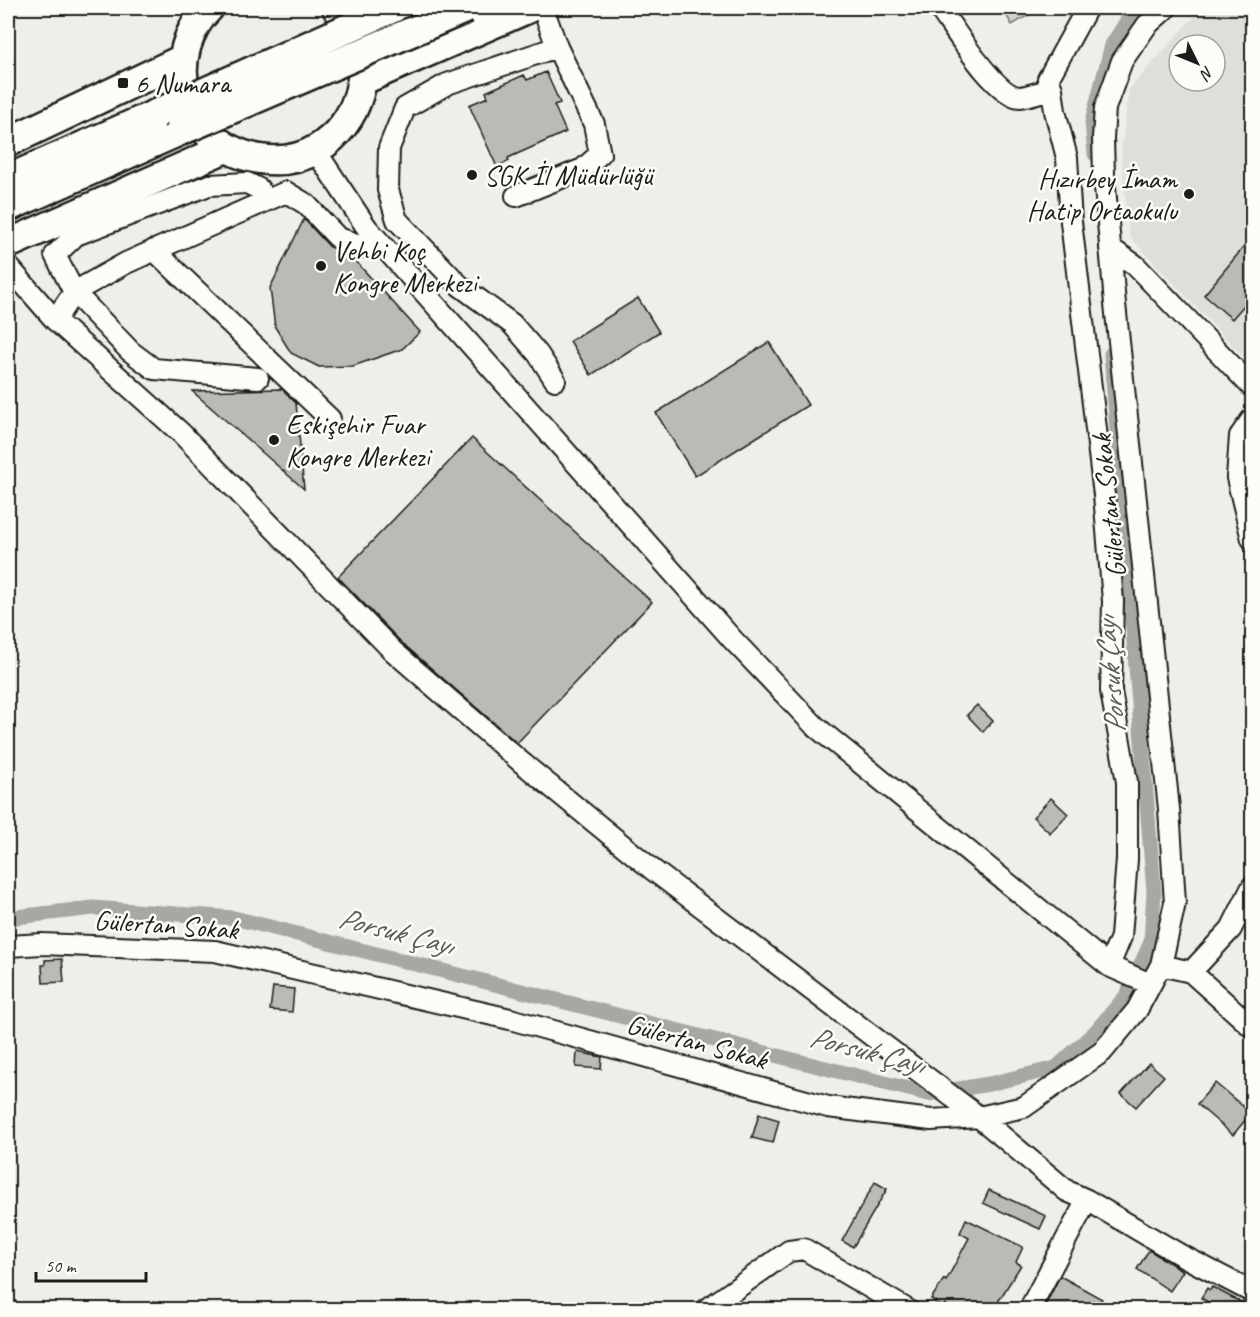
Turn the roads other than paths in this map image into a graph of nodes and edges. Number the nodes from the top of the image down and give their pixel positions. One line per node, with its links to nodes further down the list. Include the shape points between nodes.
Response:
1 (209, 8): 11 (highway, via 189,36)
2 (337, 8): 12 (highway, via 351,24 362,52)
3 (393, 8): 17 (highway, bridge)
4 (467, 8): 20 (highway, bridge)
5 (529, 8): 12 (highway)
6 (543, 8): 10 (street)
7 (939, 8): 13 (street, via 1001,89 1018,97)
8 (1087, 8): 13 (street, via 1048,80)
9 (1166, 8): 23 (street, Gülertan Sokak, via 1147,25 1122,61 1105,108 1104,175)
10 (557, 46): 18 (street, via 594,124 600,154 583,169); 29 (street, via 447,84 405,108 389,148 388,190 397,220 459,285 512,324)
11 (183, 59): 14 (highway); 15 (highway, via 183,85 191,110 206,131)
12 (363, 80): 16 (highway, via 355,108 338,133)
13 (1053, 89): 37 (street, via 1067,158 1071,222 1104,495 1113,601 1111,691 1127,782 1121,937)
14 (8, 141)
15 (226, 148): 16 (highway, via 254,159 286,160); 21 (highway)
16 (315, 150): 22 (street)
17 (8, 179)
18 (516, 196)
19 (266, 200): 22 (street, via 286,192 306,204 338,238 369,248); 24 (street); 26 (street, via 259,189 247,183 209,185 76,235 55,255)
20 (8, 207)
21 (8, 244)
22 (383, 246): 37 (street, via 733,640 815,726)
23 (1110, 248): 30 (street, via 1135,266); 36 (street, Gülertan Sokak, via 1169,809 1175,903)
24 (154, 250): 26 (street); 31 (street)
25 (9, 273): 27 (street)
26 (74, 291): 27 (street); 28 (street, via 130,351 154,369)
27 (55, 320): 41 (street, via 182,433 393,651 496,740 653,870)
28 (258, 378)
29 (555, 380)
30 (1252, 387)
31 (330, 419)
32 (1252, 419): 33 (street, via 1240,436 1237,478)
33 (1252, 538)
34 (1252, 887): 38 (street, via 1231,929)
35 (8, 946): 41 (street, Gülertan Sokak, via 215,951 510,1018 828,1107 931,1120)
36 (1161, 965): 38 (street); 39 (street, Gülertan Sokak)
37 (1109, 966): 39 (street)
38 (1191, 972): 40 (street)
39 (1142, 981): 41 (street, Gülertan Sokak, via 1137,1010 1102,1052 1024,1107)
40 (1252, 1027)
41 (979, 1117): 42 (street, via 1067,1191)
42 (1087, 1200): 43 (street); 46 (street)
43 (1252, 1292)
44 (706, 1310): 45 (street, via 789,1251 804,1249)
45 (908, 1310)
46 (1029, 1310)

